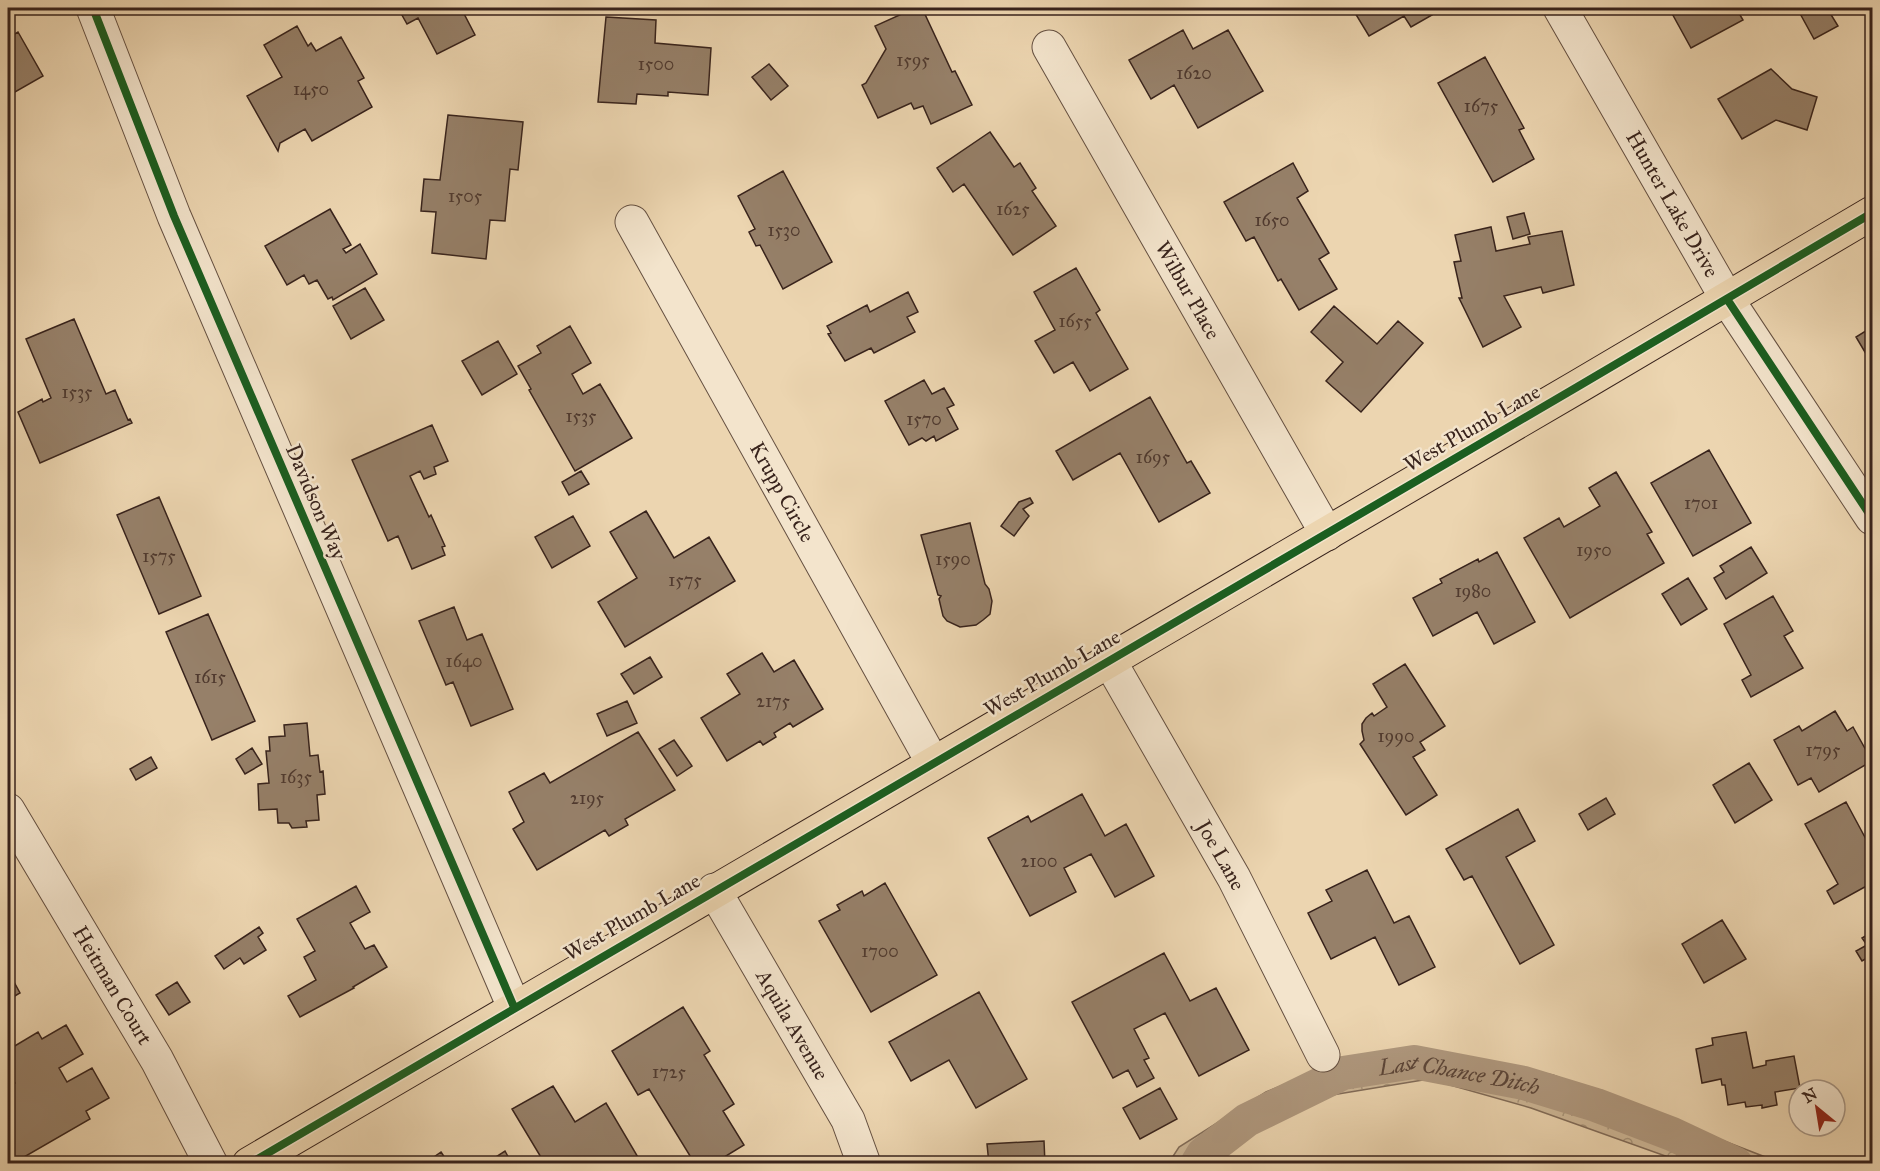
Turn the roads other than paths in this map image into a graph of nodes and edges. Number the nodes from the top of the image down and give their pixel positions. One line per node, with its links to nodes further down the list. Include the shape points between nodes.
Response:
1 (93, 8): 13 (street, Davidson Way, via 174,216)
2 (1560, 8): 6 (street, Hunter Lake Drive)
3 (1049, 47): 8 (street, Wilbur Place)
4 (1872, 213): 6 (main road, West Plumb Lane)
5 (632, 222): 10 (street, Krupp Circle)
6 (1727, 299): 7 (street, Hunter Lake Drive); 8 (main road, West Plumb Lane)
7 (1872, 518)
8 (1327, 534): 9 (main road, West Plumb Lane)
9 (1109, 660): 10 (main road, West Plumb Lane); 14 (street, Joe Lane, via 1234,878)
10 (933, 763): 12 (main road, West Plumb Lane)
11 (8, 810): 15 (street, Heitman Court, via 157,1060)
12 (714, 891): 13 (main road, West Plumb Lane); 17 (street, Aquila Avenue, via 848,1120)
13 (514, 1007): 16 (main road, West Plumb Lane)
14 (1323, 1055)
15 (211, 1164)
16 (249, 1164)
17 (864, 1164)

